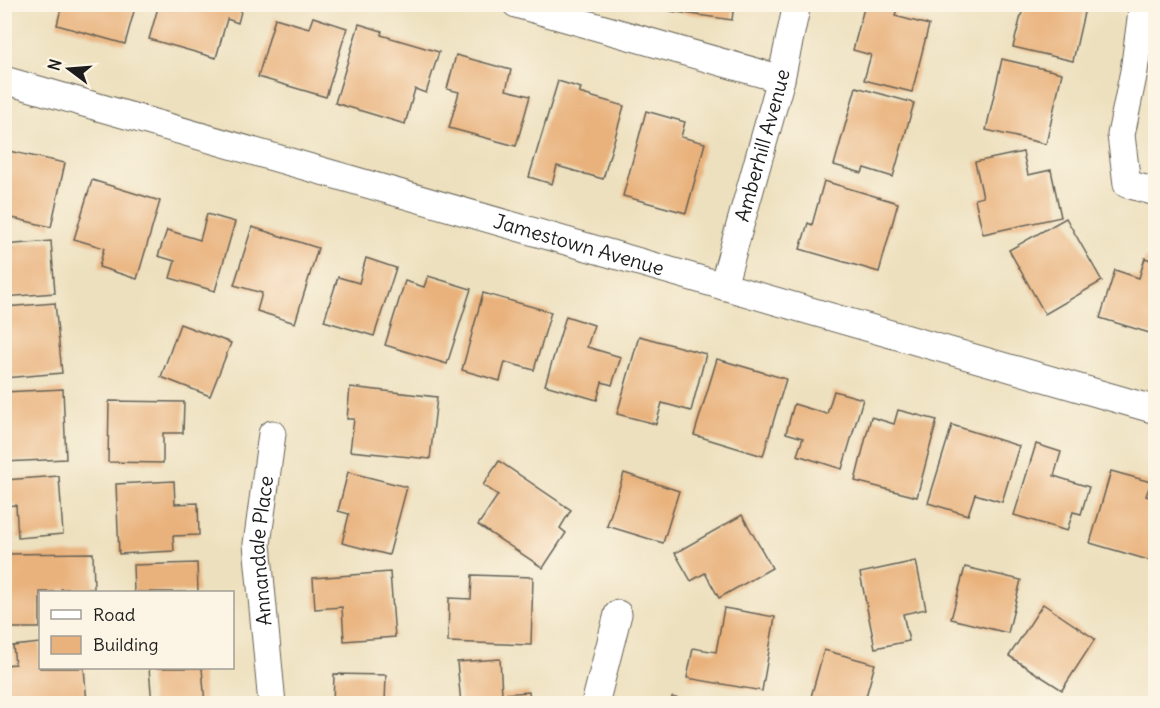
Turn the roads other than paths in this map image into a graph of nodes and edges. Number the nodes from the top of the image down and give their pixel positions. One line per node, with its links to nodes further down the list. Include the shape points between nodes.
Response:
1 (516, 4): 4 (street)
2 (797, 4): 4 (street, Amberhill Avenue)
3 (1143, 4): 6 (street, via 1121,135 1127,184)
4 (781, 79): 7 (street, Amberhill Avenue)
5 (4, 80): 7 (street, Jamestown Avenue)
6 (1155, 192)
7 (723, 286): 8 (street, Jamestown Avenue)
8 (1155, 410)
9 (272, 434): 11 (street, Annandale Place, via 257,544)
10 (618, 614): 12 (street)
11 (272, 704)
12 (595, 704)

